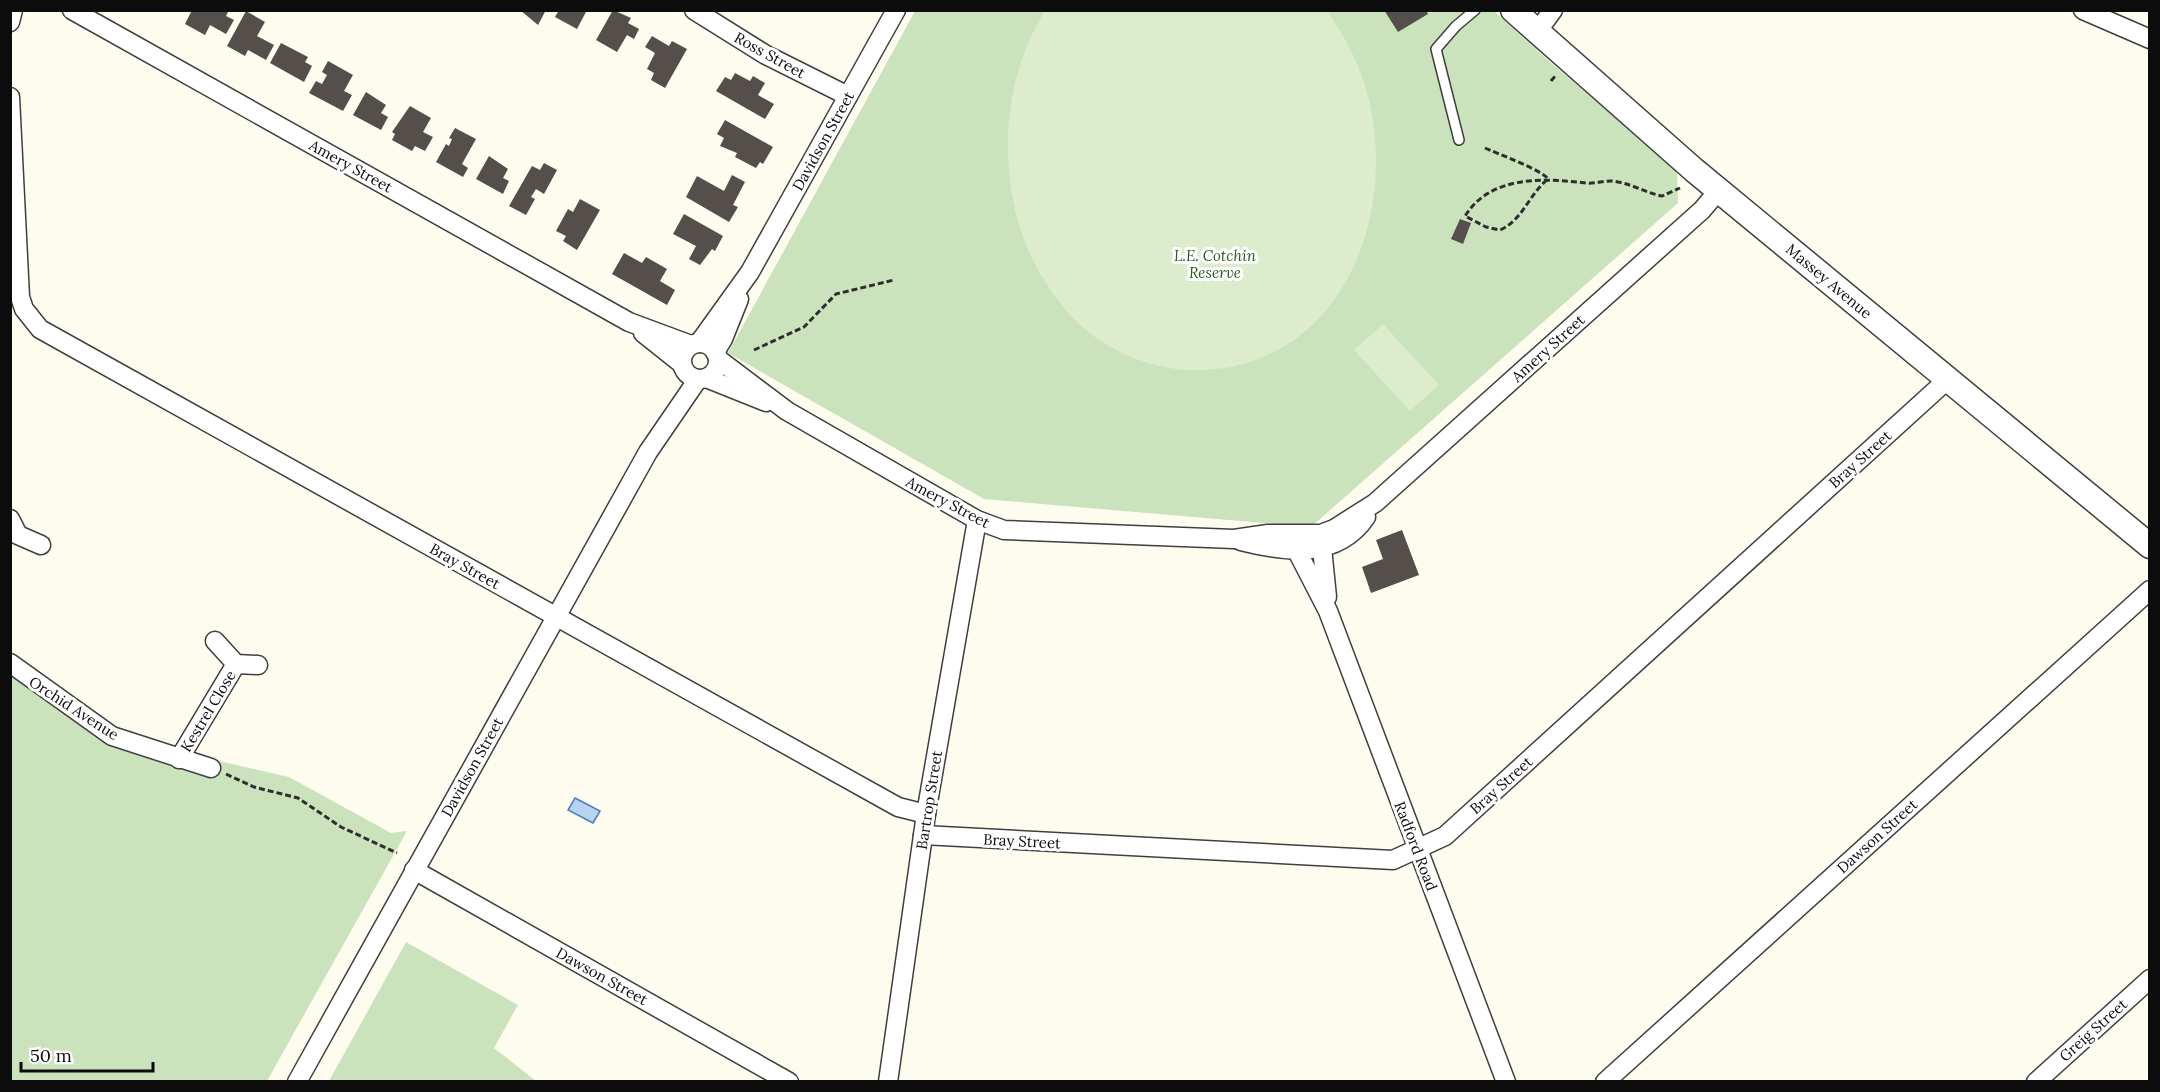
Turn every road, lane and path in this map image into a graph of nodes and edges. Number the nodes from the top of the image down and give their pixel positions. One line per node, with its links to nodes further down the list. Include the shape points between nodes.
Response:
1 (13, 10): 9 (street)
2 (72, 10): 19 (street, Amery Street)
3 (694, 10): 11 (street, Ross Street, via 766,55)
4 (896, 10): 11 (street, Davidson Street)
5 (1475, 10): 13 (lane, via 1436,49)
6 (1553, 10): 8 (street)
7 (2084, 10): 10 (street)
8 (1526, 18): 17 (street, Massey Avenue)
9 (10, 22)
10 (2150, 39)
11 (848, 96): 20 (street, Davidson Street)
12 (10, 97): 33 (street, Bray Street, via 20,297 40,329)
13 (1459, 140)
14 (1485, 148): 15 (path, via 1545,173)
15 (1548, 179): 15 (path, via 1485,193 1465,216 1500,230 1517,219); 16 (path, via 1615,181 1662,196)
16 (1680, 188)
17 (1719, 190): 23 (street, Massey Avenue); 27 (street, Amery Street, via 1702,210 1375,503)
18 (894, 280): 21 (path, via 836,294 804,327)
19 (629, 322): 20 (street, Amery Street); 22 (street, Amery Street)
20 (706, 350): 22 (street, via 683,353); 22 (street, via 715,371); 24 (street, Amery Street)
21 (754, 350)
22 (692, 373): 24 (street, Amery Street); 33 (street, Davidson Street)
23 (1947, 380): 30 (street, Massey Avenue); 42 (street, Bray Street, via 1445,836)
24 (787, 411): 25 (street, Amery Street)
25 (977, 520): 28 (street, Amery Street, via 1004,530 1234,539 1268,534); 40 (street, Bartrop Street)
26 (13, 532): 29 (street)
27 (1321, 541): 28 (street, Amery Street); 32 (street, Radford Road)
28 (1294, 543): 32 (street, Radford Road)
29 (41, 545)
30 (2150, 546)
31 (2150, 590): 50 (street, Dawson Street)
32 (1328, 611): 42 (street, Radford Road)
33 (556, 617): 40 (street, Bray Street, via 898,807); 44 (street, Davidson Street)
34 (215, 641): 36 (street, Kestrel Close)
35 (10, 663): 38 (street, Orchid Avenue, via 112,736)
36 (236, 664): 37 (street, Kestrel Close); 38 (street, Kestrel Close)
37 (258, 665)
38 (179, 759): 39 (street, Orchid Avenue)
39 (211, 768): 43 (path, via 254,787 298,798 340,827)
40 (926, 814): 41 (street, Bartrop Street)
41 (923, 835): 42 (street, Bray Street, via 1393,860); 48 (street, Bartrop Street)
42 (1416, 848): 49 (street, Radford Road)
43 (398, 853)
44 (414, 870): 46 (street, Davidson Street); 47 (street, Dawson Street)
45 (2150, 979): 51 (street, Greig Street)
46 (297, 1082)
47 (789, 1082)
48 (888, 1082)
49 (1506, 1082)
50 (1605, 1082)
51 (2036, 1082)

